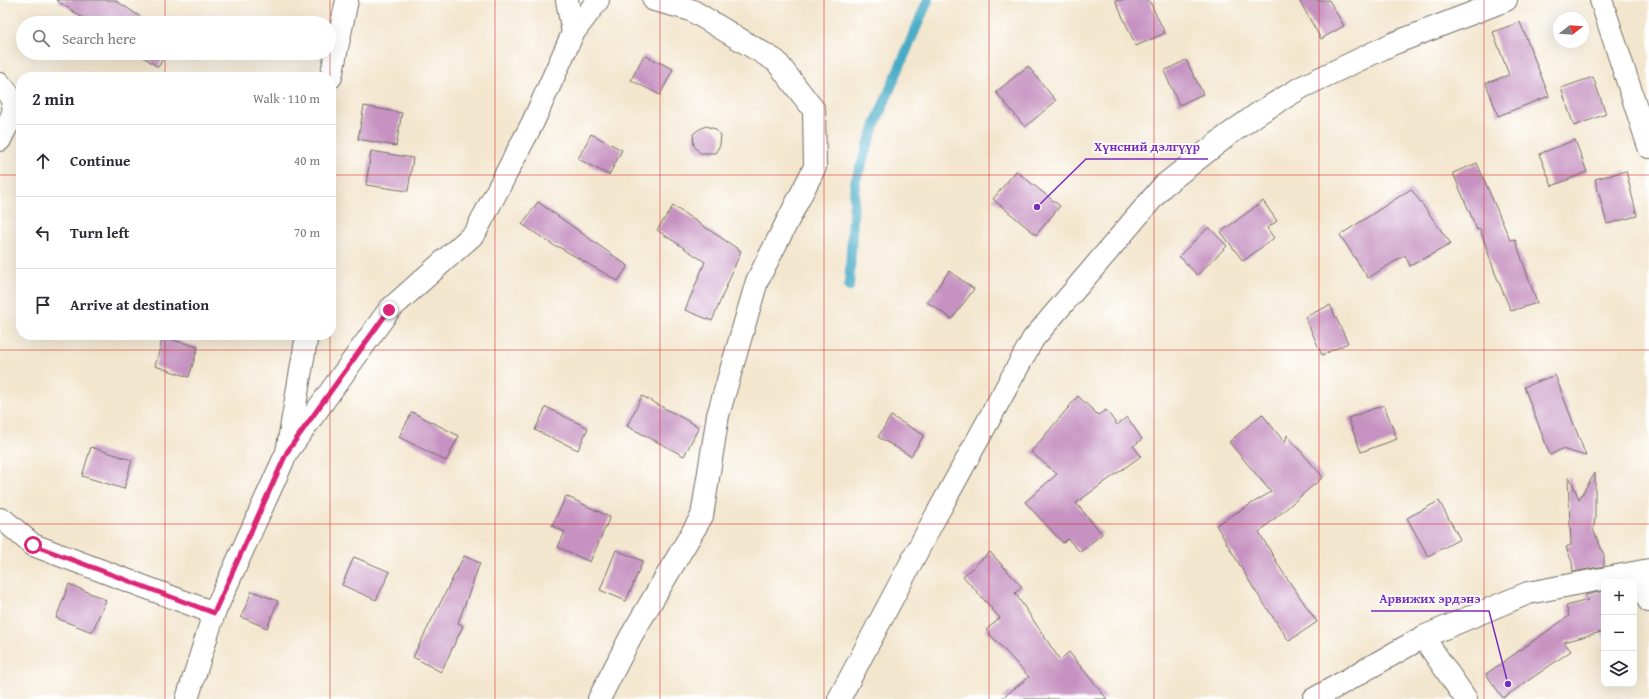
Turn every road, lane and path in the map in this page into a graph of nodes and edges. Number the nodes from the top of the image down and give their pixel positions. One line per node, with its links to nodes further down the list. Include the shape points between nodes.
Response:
1 (347, 0): 8 (street)
2 (566, 0): 7 (street)
3 (598, 0): 7 (street)
4 (654, 0): 22 (street, via 691,10 776,61 814,110 815,167 757,281 718,415 702,516 630,636)
5 (1506, 0): 23 (street, via 1392,44 1302,87 1228,136 1163,186 1033,339)
6 (1601, 0): 13 (street)
7 (573, 33): 15 (street, via 533,122 475,233 389,310)
8 (336, 53)
9 (335, 60): 10 (street)
10 (332, 72)
11 (0, 84): 12 (street, via 14,101 14,109)
12 (0, 140)
13 (1649, 147)
14 (306, 340): 15 (street)
15 (287, 452): 19 (street)
16 (0, 519): 19 (street, via 6,521 33,545)
17 (1640, 572): 18 (street); 20 (street, via 1528,593)
18 (1649, 601)
19 (214, 613): 21 (street)
20 (1423, 637): 24 (street); 25 (street)
21 (187, 699)
22 (599, 699)
23 (839, 699)
24 (1314, 699)
25 (1466, 699)

